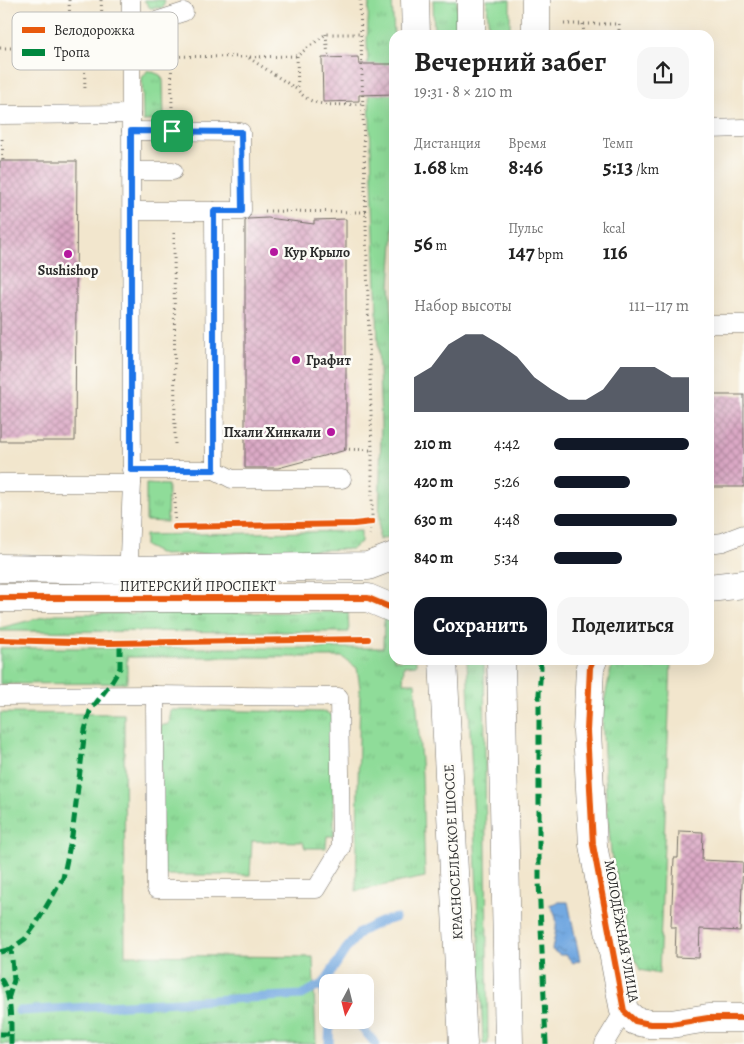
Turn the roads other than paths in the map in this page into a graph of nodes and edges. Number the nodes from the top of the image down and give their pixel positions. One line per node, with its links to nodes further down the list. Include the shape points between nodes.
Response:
1 (415, 0): 6 (street)
2 (471, 0): 7 (street)
3 (536, 0): 8 (street)
4 (184, 12): 5 (lane)
5 (178, 14)
6 (416, 30)
7 (472, 30)
8 (536, 30)
9 (131, 70): 11 (lane)
10 (0, 115): 11 (lane)
11 (131, 123): 14 (lane); 17 (lane, via 241,132 242,211)
12 (744, 128): 13 (lane)
13 (714, 129)
14 (132, 171): 15 (lane); 16 (lane)
15 (173, 171)
16 (132, 211): 17 (lane); 21 (lane)
17 (214, 211): 20 (lane)
18 (714, 324): 19 (lane)
19 (744, 324)
20 (214, 470): 21 (lane); 22 (lane, via 232,479)
21 (131, 476): 23 (lane); 28 (lane)
22 (342, 479)
23 (0, 483)
24 (744, 534): 25 (lane)
25 (714, 543)
26 (389, 558): 28 (street, ПИТЕРСКИЙ ПРОСПЕКТ, via 368,566)
27 (0, 568): 28 (street, ПИТЕРСКИЙ ПРОСПЕКТ)
28 (128, 570): 32 (lane)
29 (744, 584): 30 (street)
30 (714, 587)
31 (0, 598): 32 (street, ПИТЕРСКИЙ ПРОСПЕКТ)
32 (128, 598): 33 (street, ПИТЕРСКИЙ ПРОСПЕКТ, via 368,598)
33 (389, 607)
34 (443, 665): 41 (street, КРАСНОСЕЛЬСКОЕ ШОССЕ)
35 (501, 665): 42 (street)
36 (591, 665): 39 (street, МОЛОДЁЖНАЯ УЛИЦА, via 587,731 593,844)
37 (155, 695): 37 (lane, via 156,889 316,889 341,848 339,697); 38 (lane)
38 (0, 696)
39 (624, 1012): 40 (street, МОЛОДЁЖНАЯ УЛИЦА, via 635,1021 650,1024); 43 (lane)
40 (744, 1018)
41 (463, 1044)
42 (509, 1044)
43 (604, 1044)

